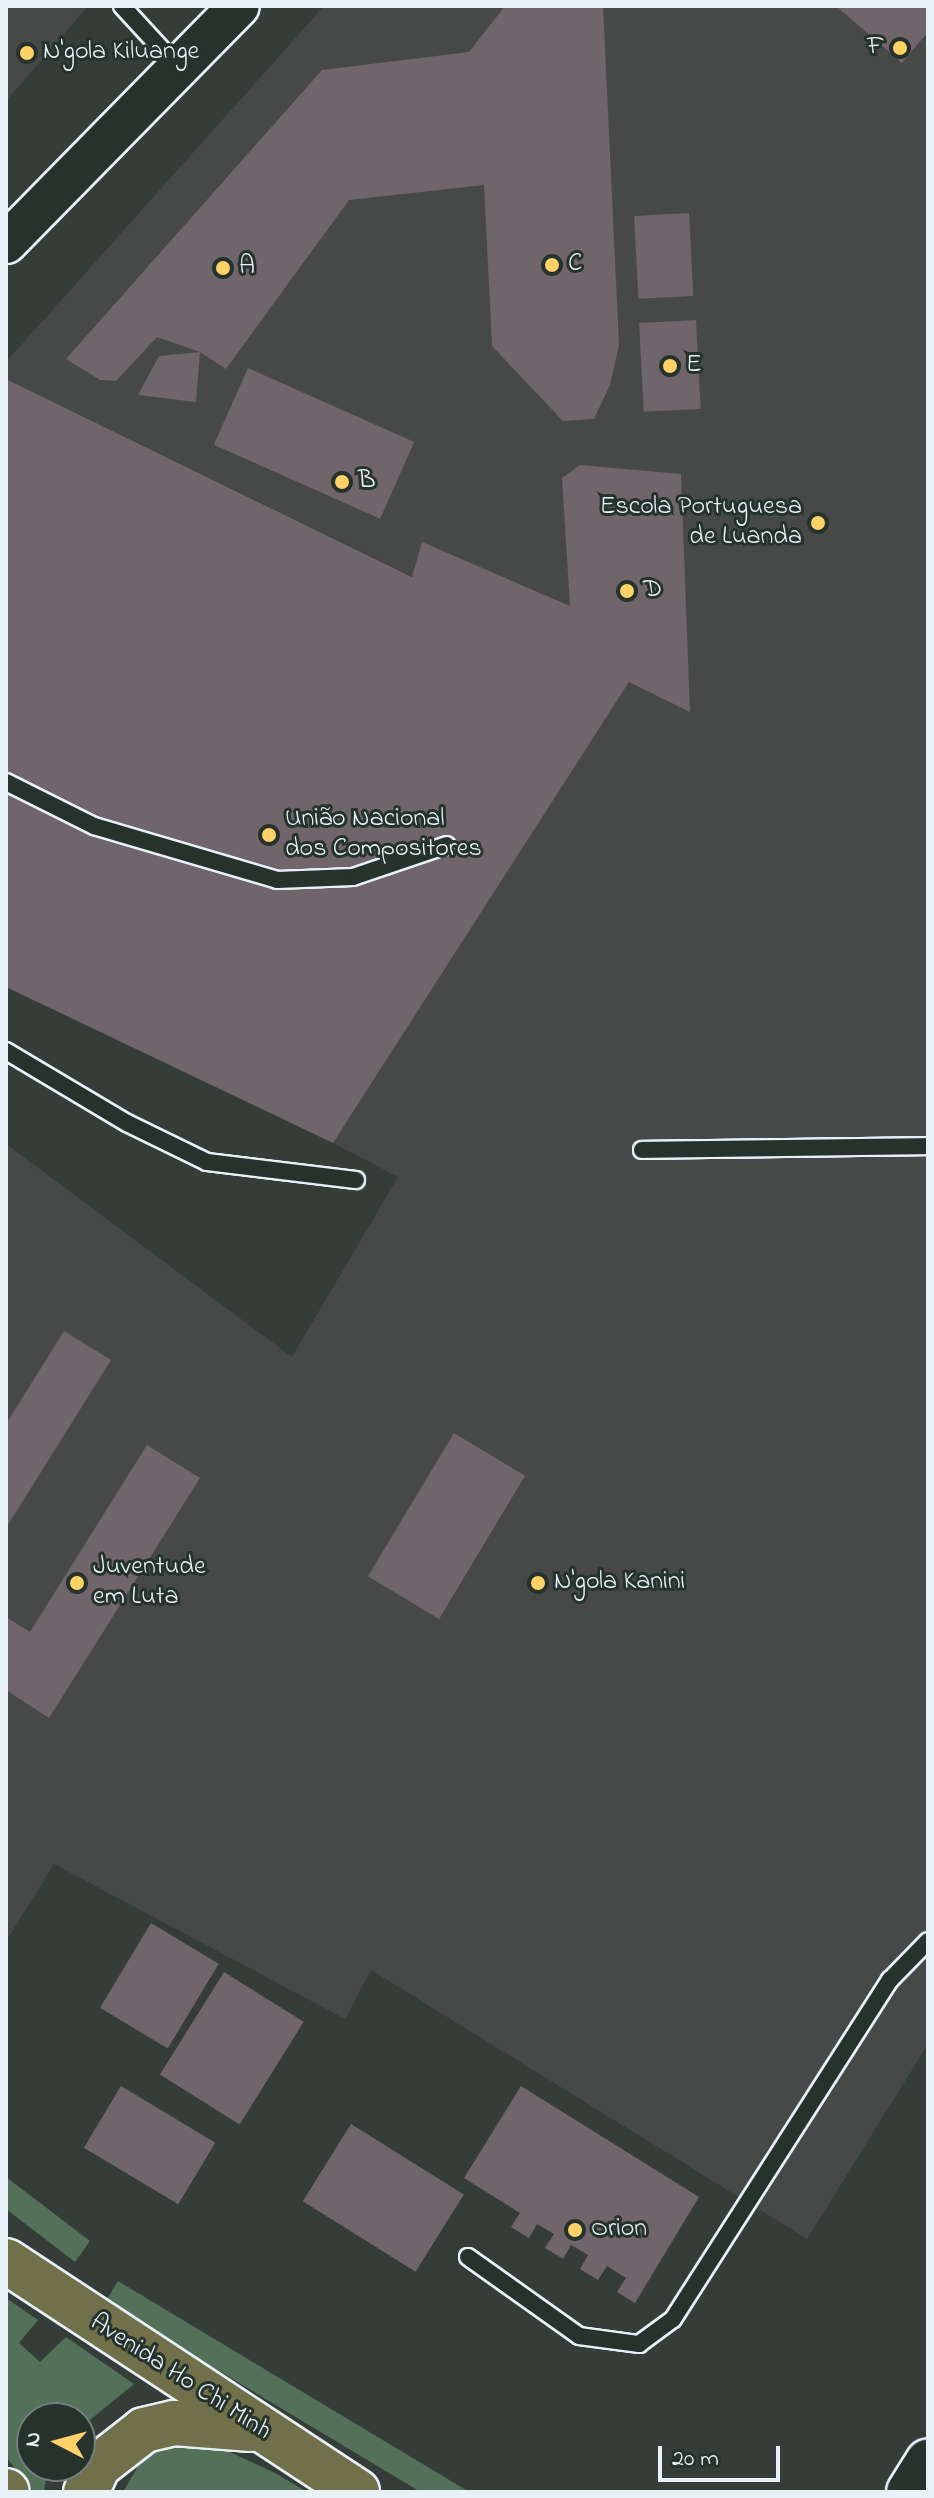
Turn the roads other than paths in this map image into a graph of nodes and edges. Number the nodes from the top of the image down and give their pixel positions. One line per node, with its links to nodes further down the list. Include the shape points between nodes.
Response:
1 (122, 6): 3 (lane)
2 (239, 6): 3 (street)
3 (179, 68): 4 (street)
4 (6, 243)
5 (6, 782): 6 (lane, via 94,826 277,880 353,877)
6 (447, 845)
7 (6, 1051): 10 (lane, via 127,1123 207,1162)
8 (928, 1146): 9 (lane)
9 (642, 1150)
10 (356, 1180)
11 (928, 1941): 12 (lane, via 890,1980 673,2319 639,2344 579,2336)
12 (468, 2257)
13 (6, 2261): 14 (main road, Avenida Ho Chi Minh)
14 (261, 2431): 16 (main road, via 174,2423 144,2430 98,2466); 17 (main road, Avenida Ho Chi Minh)
15 (928, 2461): 18 (main road)
16 (86, 2492)
17 (357, 2492)
18 (909, 2492)

